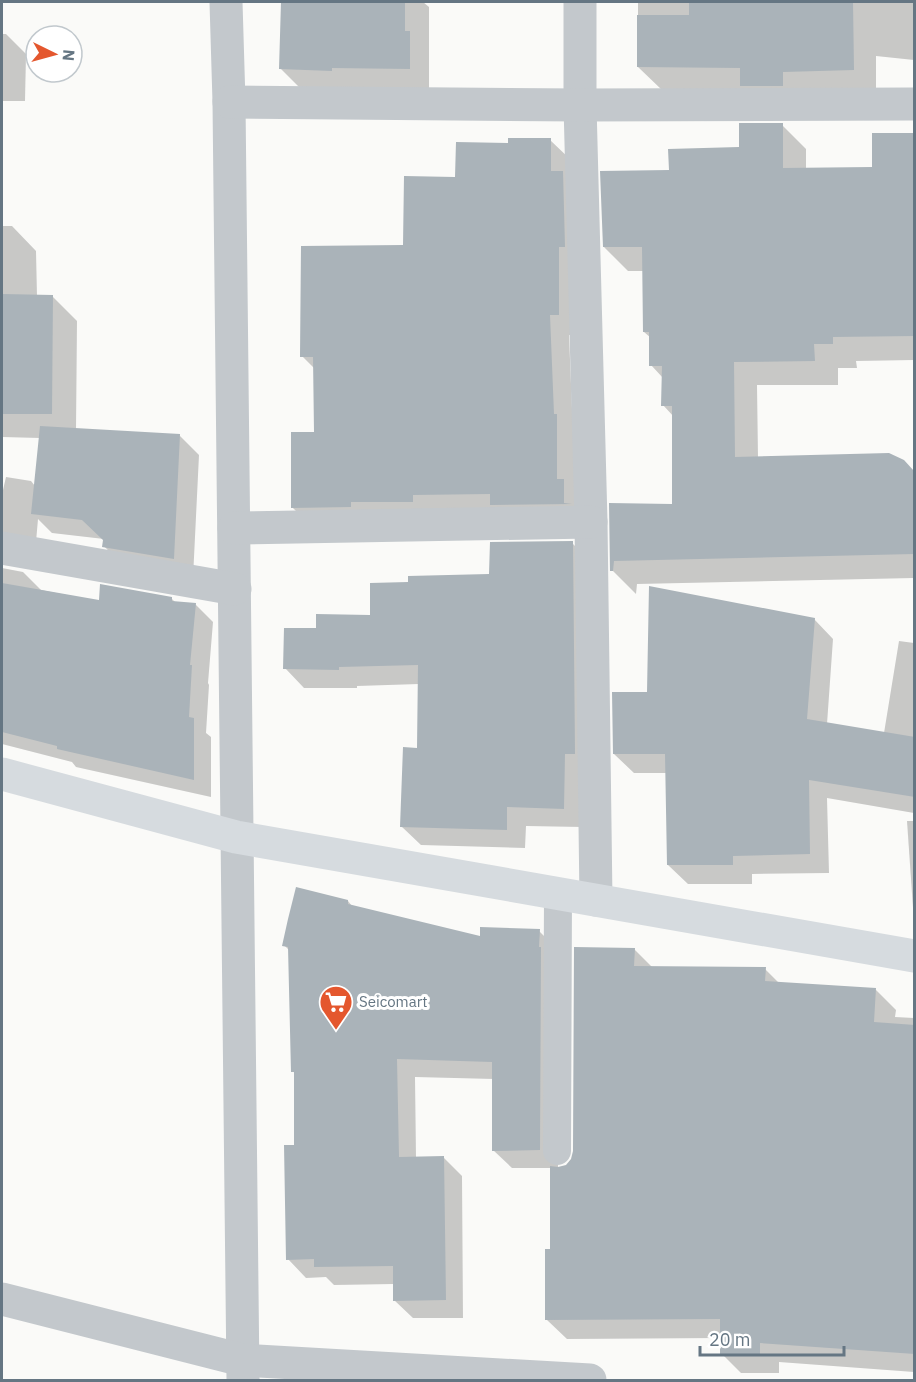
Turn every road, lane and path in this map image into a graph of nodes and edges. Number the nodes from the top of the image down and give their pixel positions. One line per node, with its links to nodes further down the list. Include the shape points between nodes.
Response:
1 (226, 2): 3 (street)
2 (580, 2): 5 (street)
3 (229, 102): 5 (street); 7 (street)
4 (915, 104): 5 (street)
5 (580, 105): 6 (street)
6 (591, 522): 7 (street); 13 (street)
7 (234, 528): 9 (street)
8 (2, 548): 9 (street)
9 (235, 589): 11 (street)
10 (2, 774): 11 (street)
11 (236, 837): 12 (street); 17 (street)
12 (558, 894): 13 (street); 15 (lane)
13 (596, 900): 14 (street)
14 (915, 956)
15 (557, 1151)
16 (2, 1299): 17 (street)
17 (242, 1370): 18 (street)
18 (590, 1380)

